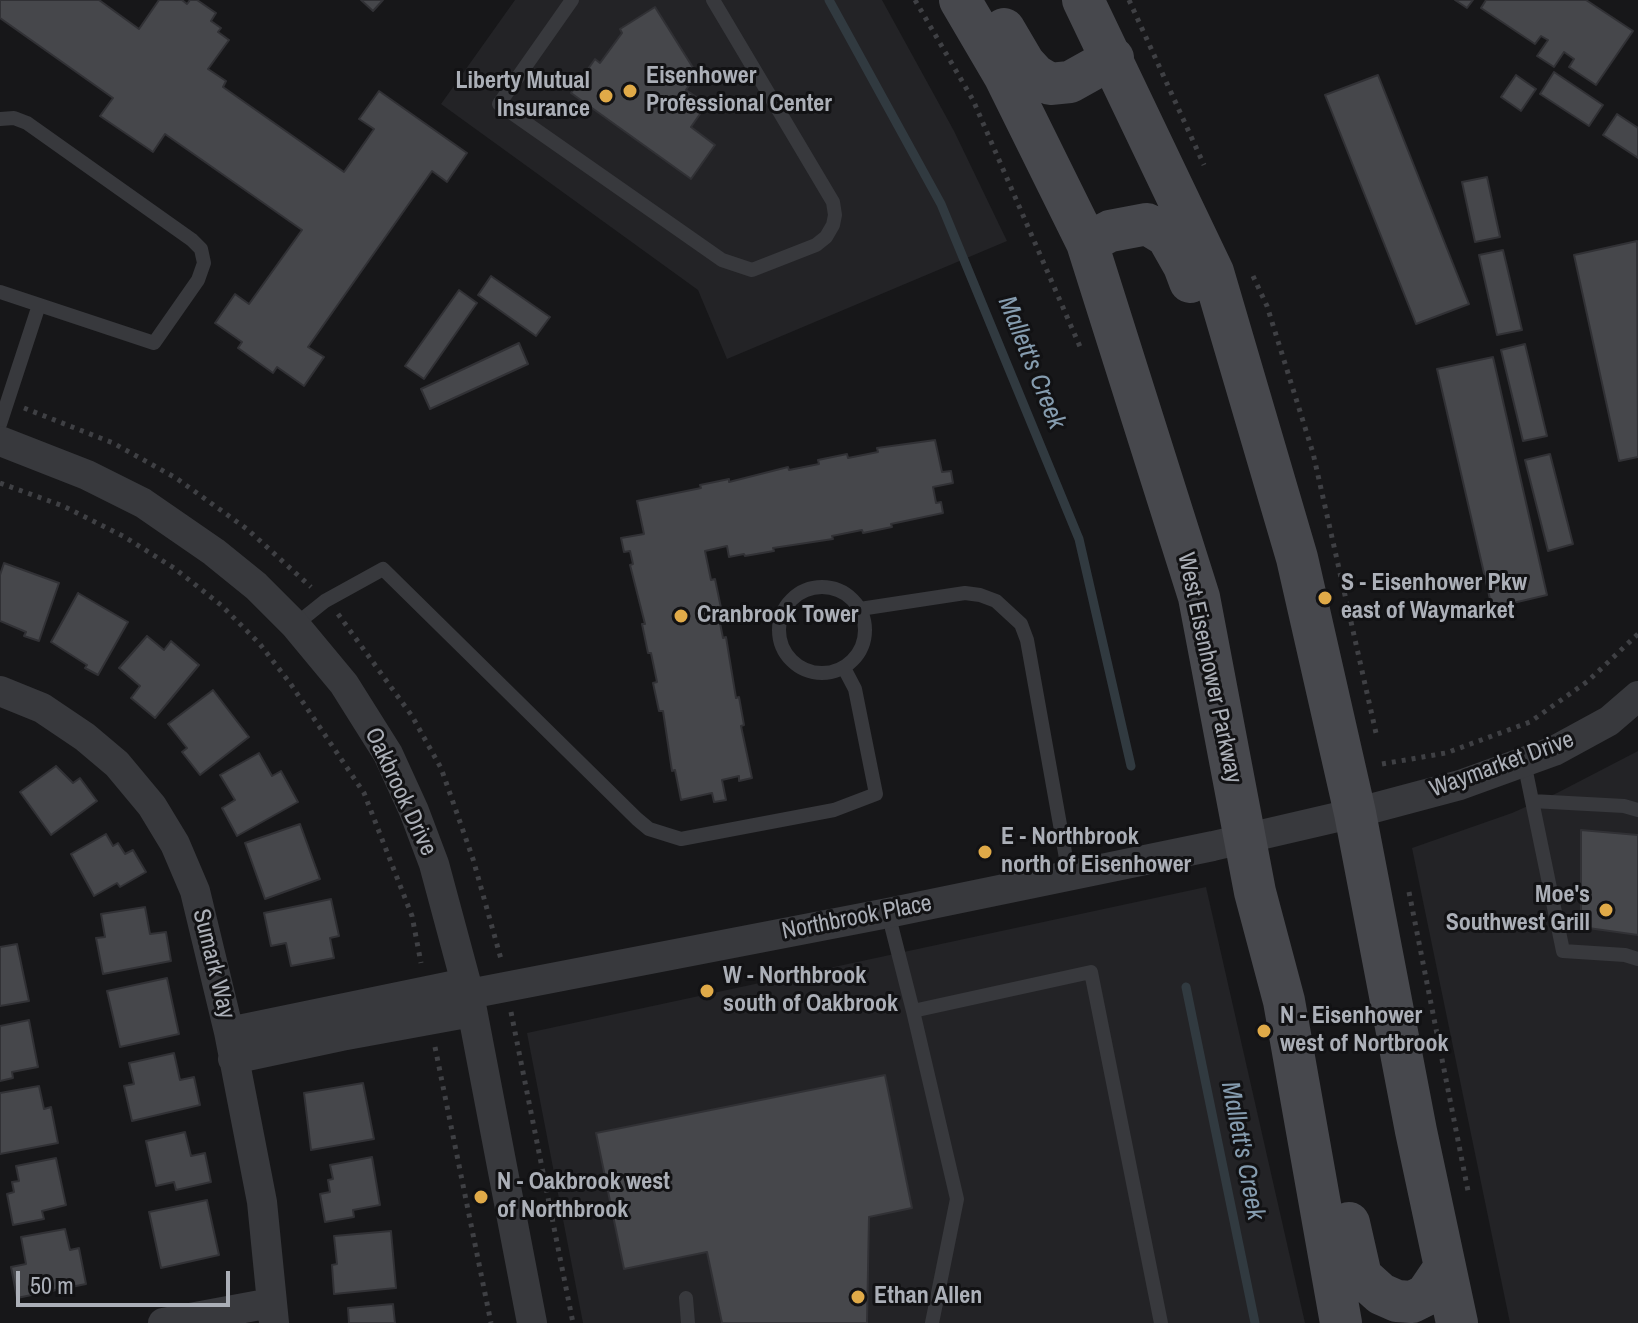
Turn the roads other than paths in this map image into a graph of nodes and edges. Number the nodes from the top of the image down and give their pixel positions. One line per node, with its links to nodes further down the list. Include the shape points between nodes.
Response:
1 (572, 0): 2 (lane, via 499,104 722,260 752,270 826,237 833,225 833,202)
2 (713, 0)
3 (960, 0): 8 (main road, West Eisenhower Parkway, via 1004,75)
4 (986, 0): 6 (main road, via 1024,63 1044,81 1070,82)
5 (1083, 0): 6 (main road)
6 (1113, 58): 13 (main road, via 1213,272)
7 (0, 119): 10 (lane, via 27,123 192,240 204,263 154,343)
8 (1087, 243): 13 (main road, via 1110,231 1147,224 1167,236 1184,266 1266,510); 23 (main road, West Eisenhower Parkway, via 1199,597)
9 (0, 292): 10 (lane)
10 (39, 305): 11 (lane)
11 (0, 424)
12 (0, 441): 15 (street, Oakbrook Drive, via 143,503 214,552)
13 (1297, 558): 22 (main road)
14 (860, 609): 16 (lane, via 864,642); 16 (lane, via 849,596 817,587 794,598 780,619 784,652 795,664 811,672); 24 (lane, via 965,593 996,601 1021,624)
15 (295, 625): 16 (lane, via 325,601 383,569 637,819 649,829 681,839 834,810 876,794 855,689); 27 (street, Oakbrook Drive, via 344,684 388,754 434,864)
16 (844, 668)
17 (0, 691): 30 (street, Sumark Way, via 42,708 85,737 117,764 152,806 195,891)
18 (1638, 696): 19 (street, Waymarket Drive, via 1609,721)
19 (1524, 762): 20 (lane); 22 (street, Waymarket Drive)
20 (1532, 801): 21 (lane); 26 (lane, via 1563,951)
21 (1638, 810)
22 (1355, 813): 23 (street, Waymarket Drive); 31 (main road)
23 (1244, 837): 24 (street, Northbrook Place); 28 (main road, West Eisenhower Parkway)
24 (1069, 875): 25 (street, Northbrook Place)
25 (888, 913): 27 (street, Northbrook Place); 29 (lane)
26 (1638, 959)
27 (469, 996): 30 (street, Northbrook Place); 35 (street, Oakbrook Drive)
28 (1284, 1001): 31 (main road, via 1313,1051 1361,1276 1381,1294 1412,1302 1426,1295); 39 (main road, West Eisenhower Parkway)
29 (913, 1011): 37 (lane, via 957,1199); 38 (lane, via 1091,972)
30 (231, 1045): 33 (street, Sumark Way, via 262,1202)
31 (1445, 1267): 40 (main road)
32 (686, 1298): 36 (lane)
33 (272, 1313): 34 (street)
34 (163, 1323)
35 (532, 1323)
36 (688, 1323)
37 (932, 1323)
38 (1161, 1323)
39 (1341, 1323)
40 (1457, 1323)

